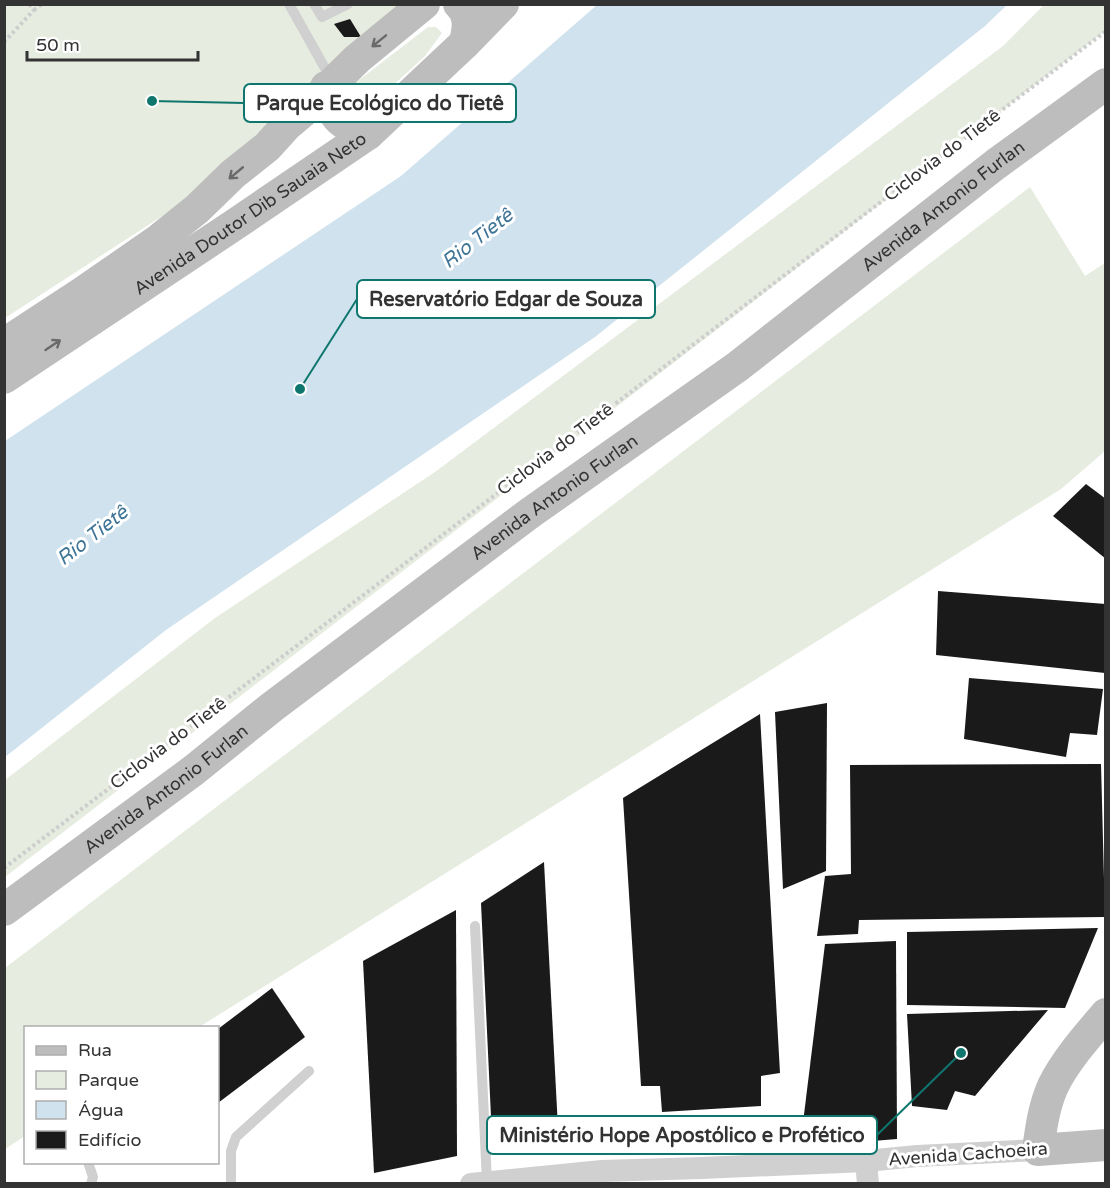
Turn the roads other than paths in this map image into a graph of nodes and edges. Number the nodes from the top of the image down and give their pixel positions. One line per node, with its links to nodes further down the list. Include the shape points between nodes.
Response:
1 (290, 4): 9 (lane)
2 (315, 4): 3 (lane, via 322,17)
3 (348, 4)
4 (424, 4): 9 (main road, Avenida Doutor Dib Sauaia Neto, one-way to 9)
5 (459, 4): 7 (main road, via 468,21)
6 (503, 4): 7 (main road, Avenida Doutor Dib Sauaia Neto)
7 (465, 43): 10 (main road, Avenida Doutor Dib Sauaia Neto)
8 (1106, 84): 13 (main road, Avenida Antonio Furlan, via 996,164 737,367 530,513)
9 (329, 85): 10 (main road, via 330,105 338,120); 11 (main road, Avenida Doutor Dib Sauaia Neto, one-way to 11, via 267,147 157,241)
10 (368, 134): 12 (main road, Avenida Doutor Dib Sauaia Neto, one-way to 10)
11 (4, 344)
12 (4, 378)
13 (4, 910)
14 (474, 926): 22 (lane)
15 (1106, 1014): 18 (main road, via 1053,1086 1043,1115)
16 (309, 1071): 24 (lane, via 236,1137 231,1151)
17 (1106, 1145): 18 (main road, Avenida Cachoeira)
18 (1038, 1150): 19 (street, Avenida Cachoeira)
19 (866, 1161): 21 (street, Avenida Cachoeira); 26 (street)
20 (89, 1164): 23 (lane)
21 (702, 1168): 22 (street, Avenida Cachoeira, via 602,1171); 25 (street)
22 (479, 1183)
23 (91, 1184)
24 (231, 1184)
25 (682, 1184)
26 (868, 1184)

